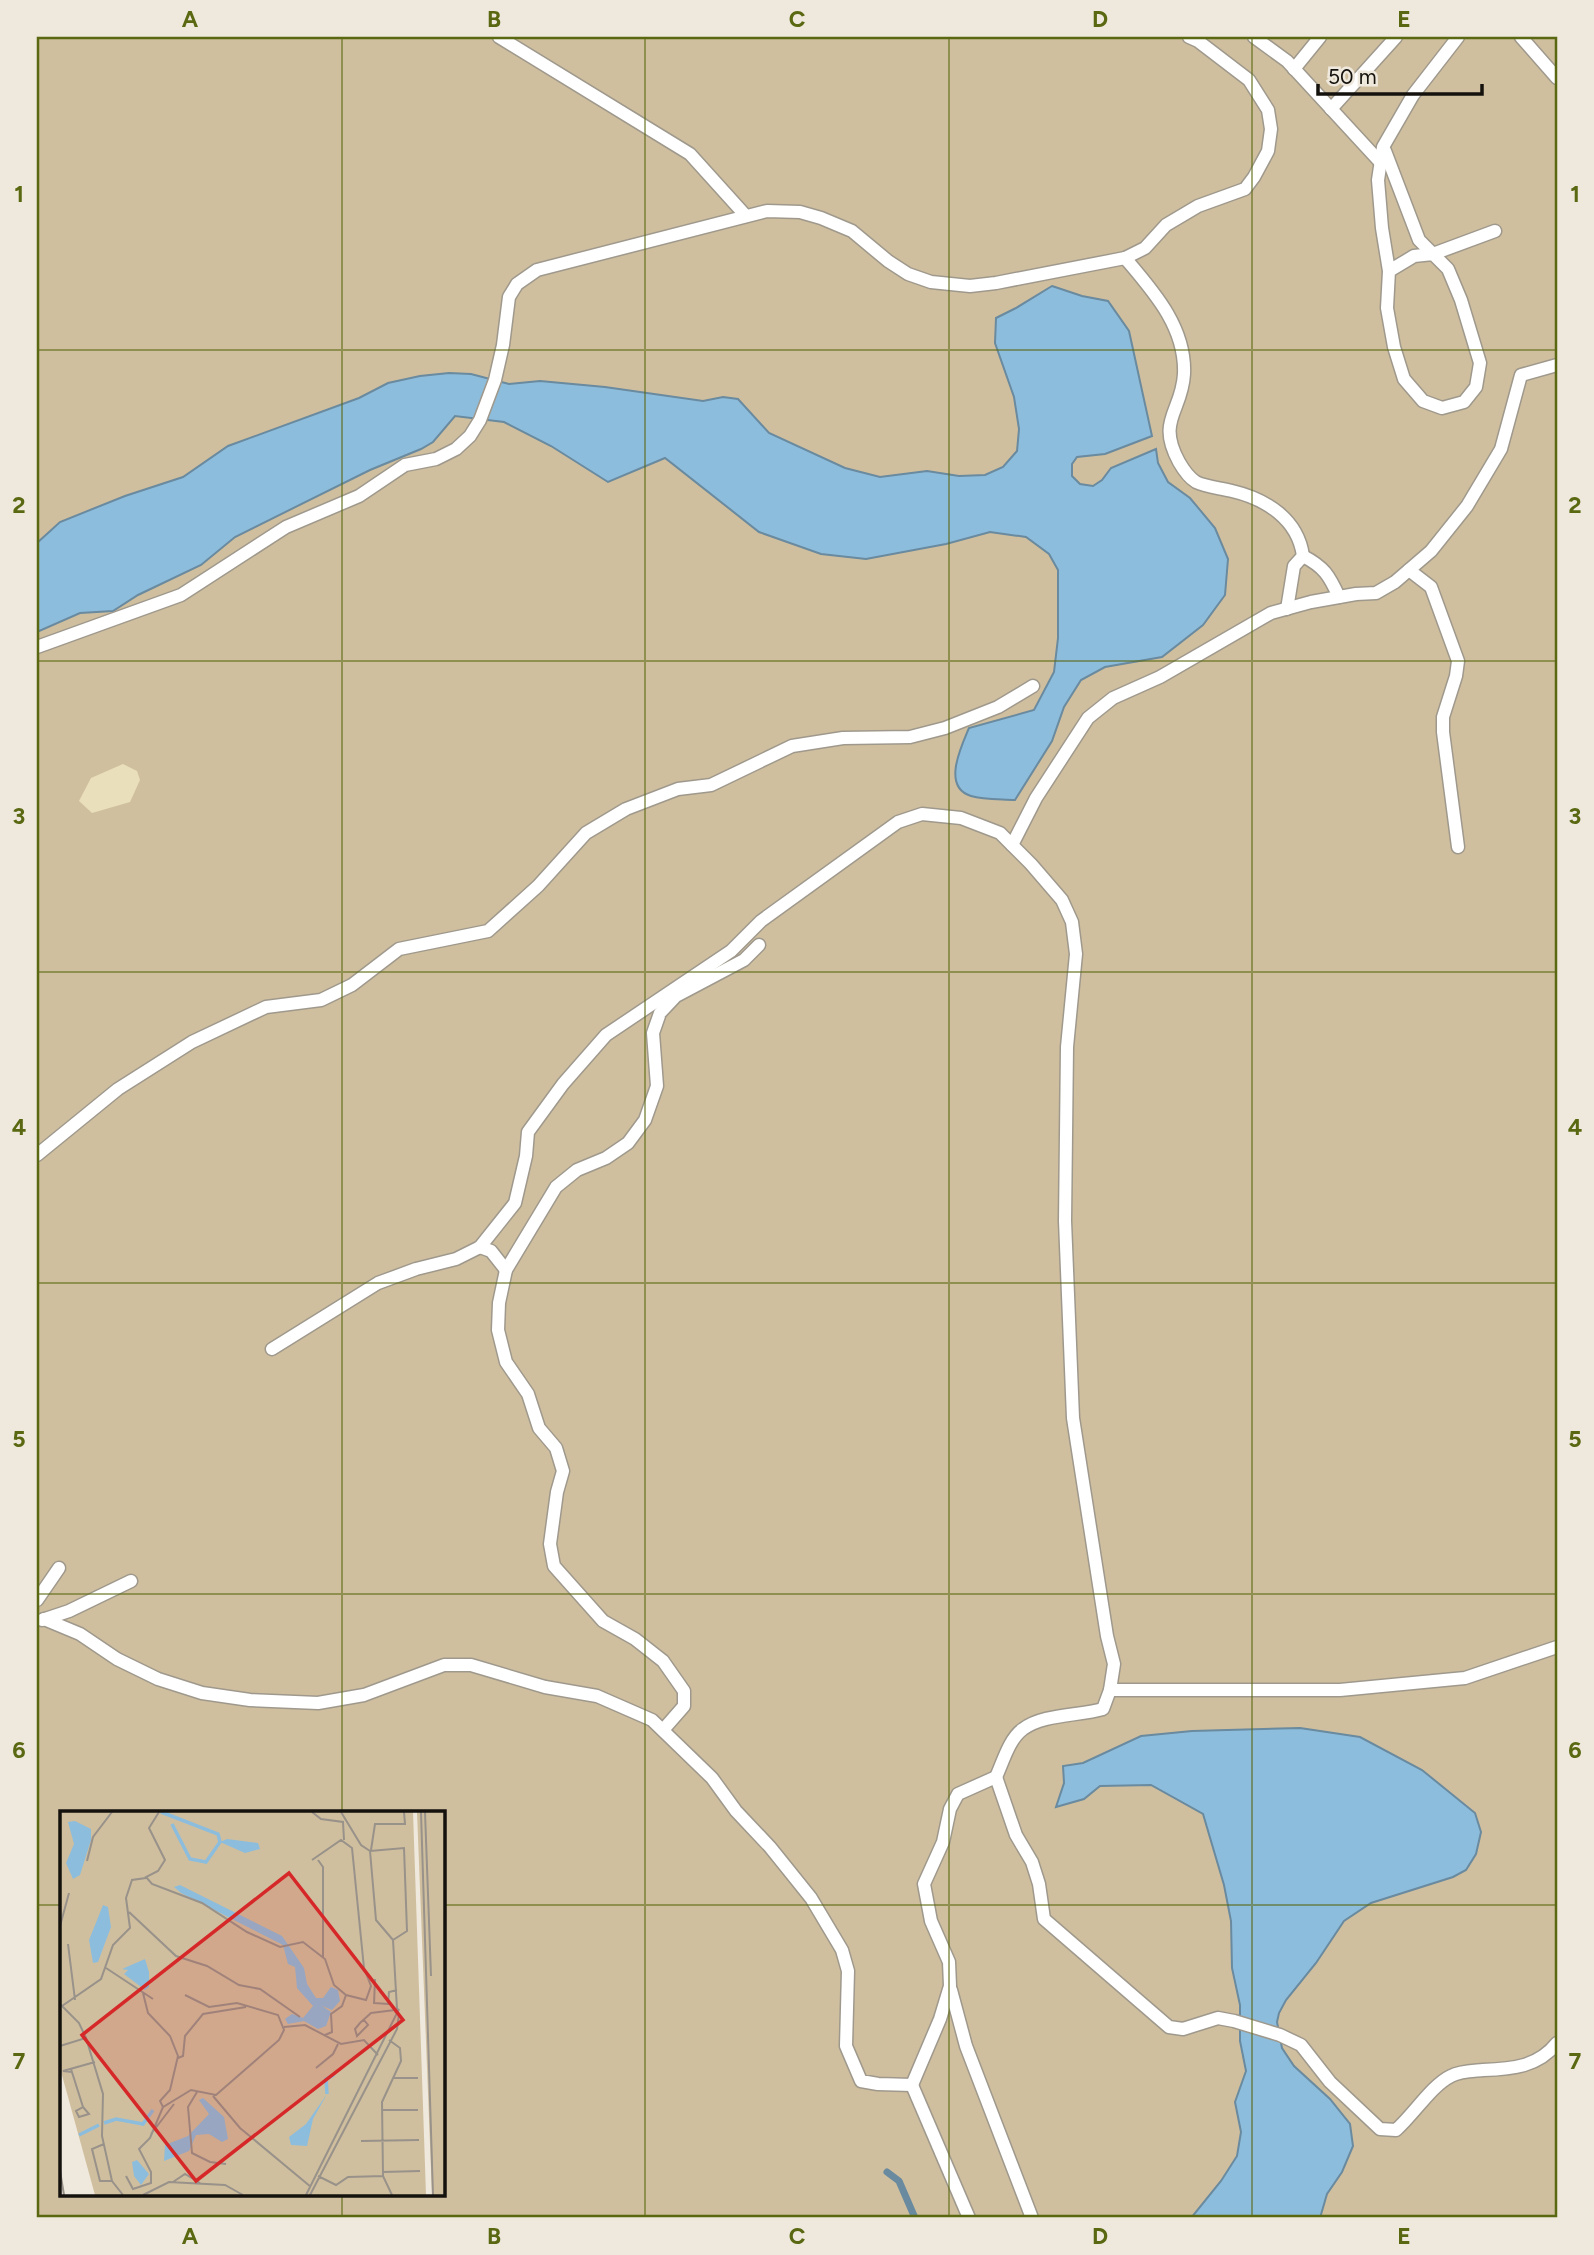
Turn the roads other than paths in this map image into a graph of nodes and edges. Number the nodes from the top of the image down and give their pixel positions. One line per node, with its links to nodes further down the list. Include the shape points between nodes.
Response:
1 (499, 37): 13 (lane, via 690,154)
2 (1189, 37): 16 (lane, via 1249,80 1268,110 1268,150 1245,189 1198,206)
3 (1254, 37): 8 (lane)
4 (1321, 37): 8 (lane)
5 (1396, 37): 10 (lane)
6 (1458, 37): 11 (lane, via 1413,95)
7 (1521, 37): 9 (lane)
8 (1294, 69): 10 (lane)
9 (1557, 79)
10 (1331, 109): 12 (lane)
11 (1383, 147): 12 (lane); 15 (lane, via 1419,240)
12 (1381, 163): 17 (lane, via 1378,180)
13 (746, 216): 16 (lane, via 767,211 821,218 852,231 908,274 931,282 996,284); 23 (lane, via 537,270 517,284 509,297 495,380 480,420 456,449 436,459 405,465 359,496 285,527 181,595)
14 (1495, 231): 15 (lane)
15 (1433, 254): 17 (lane, via 1414,256); 17 (lane, via 1448,269 1480,363 1476,387 1464,402 1442,408 1423,401 1404,379 1387,308)
16 (1125, 258): 19 (lane, via 1162,301 1181,344 1184,375 1168,438 1178,460 1197,482 1252,498 1282,514 1295,531)
17 (1389, 271)
18 (1557, 365): 20 (lane, via 1521,375 1501,449 1467,506 1431,551)
19 (1303, 556): 21 (lane, via 1328,575); 22 (lane, via 1294,566)
20 (1409, 570): 21 (lane, via 1376,593); 26 (lane, via 1431,587 1458,662 1443,732)
21 (1339, 597): 22 (lane)
22 (1287, 609): 25 (lane, via 1271,613 1160,677 1113,698 1088,718 1036,798)
23 (37, 647)
24 (1033, 686): 28 (lane, via 998,707 945,728 910,737 843,738 792,746 711,785 678,789 626,809 586,833 538,886 488,931 399,949 352,985 321,1000 266,1007 192,1042 118,1089)
25 (1012, 845): 29 (lane, via 1000,833 961,818 922,814 898,822 761,920 731,951 606,1035 562,1084 528,1132 515,1203); 37 (lane, via 1062,900 1072,922 1076,954 1067,1047 1065,1221 1073,1419 1114,1664)
26 (1458, 847)
27 (760, 945): 30 (lane, via 744,960 676,996 660,1013 653,1033 657,1086 645,1120 628,1143 577,1170 556,1187)
28 (37, 1155)
29 (480, 1247): 30 (lane, via 491,1251); 31 (lane, via 378,1283)
30 (506, 1270): 38 (lane, via 498,1330 506,1362 528,1394 539,1428 556,1448 562,1472 550,1544 555,1566 603,1621 635,1639 676,1677 684,1691 684,1706)
31 (272, 1349)
32 (59, 1568): 34 (lane)
33 (131, 1581): 35 (lane)
34 (37, 1600)
35 (40, 1620): 38 (lane, via 79,1634 158,1679 202,1693 318,1703 364,1695 444,1665 471,1665 545,1687 597,1696 652,1720)
36 (1557, 1647): 37 (lane, via 1465,1678 1354,1689)
37 (1110, 1690): 39 (lane, via 1103,1709 1054,1716 1022,1729)
38 (663, 1730): 42 (lane, via 712,1777 795,1877 842,1950 848,1971 846,2046 860,2081)
39 (996, 1777): 40 (lane, via 958,1794 924,1884 931,1921 949,1962); 41 (lane, via 1016,1835 1032,1862 1044,1920 1169,2027 1183,2029 1218,2018 1301,2045 1330,2082 1380,2129 1396,2130 1453,2074 1535,2063)
40 (950, 1986): 42 (lane); 44 (lane, via 966,2046)
41 (1557, 2043)
42 (912, 2085): 43 (lane)
43 (970, 2218)
44 (1032, 2218)

